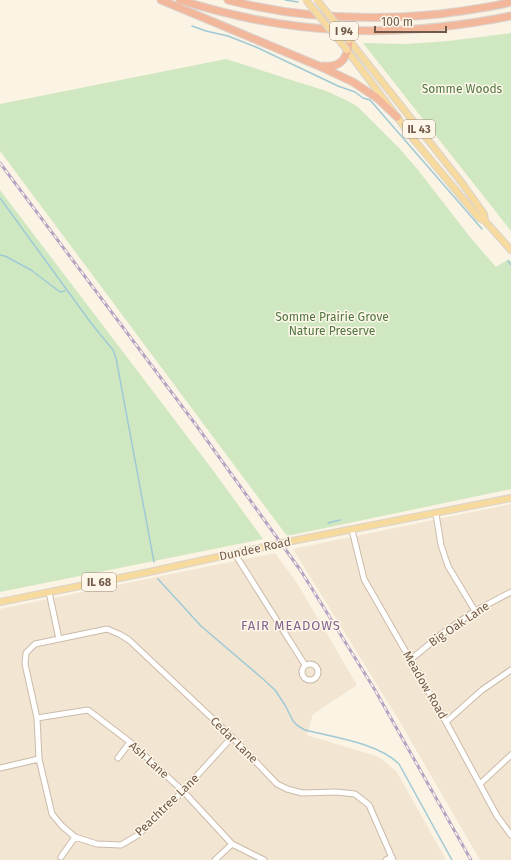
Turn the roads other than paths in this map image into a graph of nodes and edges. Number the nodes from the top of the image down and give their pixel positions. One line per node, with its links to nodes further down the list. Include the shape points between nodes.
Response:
1 (161, 0): 10 (highway)
2 (180, 0): 7 (highway, I 94, via 252,20 352,31 417,30)
3 (228, 0): 6 (highway, I 94, via 309,14 388,18 455,12)
4 (306, 0): 9 (main road, IL 43, bridge)
5 (317, 0): 8 (main road, IL 43, bridge)
6 (511, 2)
7 (511, 16)
8 (349, 40): 9 (highway); 12 (main road, IL 43, via 462,183 484,214)
9 (347, 50): 10 (highway, via 345,57 338,64 330,67); 11 (main road, IL 43)
10 (319, 66): 11 (highway, via 354,82 377,98)
11 (397, 117): 12 (main road, IL 43, via 478,218)
12 (485, 221): 13 (main road, IL 43)
13 (511, 250)
14 (511, 498): 15 (main road, Dundee Road / IL 68)
15 (436, 514): 16 (main road, Dundee Road / IL 68); 21 (street, via 441,545 448,566)
16 (352, 530): 17 (main road, Dundee Road / IL 68); 23 (street, Meadow Road, via 364,579)
17 (235, 554): 18 (main road, Dundee Road / IL 68); 24 (street)
18 (49, 592): 20 (main road, Dundee Road / IL 68); 22 (street)
19 (511, 592): 21 (street, Big Oak Lane)
20 (0, 602)
21 (475, 611): 23 (street, Big Oak Lane)
22 (59, 639): 26 (street, via 35,644 26,653 24,664); 28 (street, Cedar Lane, via 107,629 120,634)
23 (410, 660): 27 (street, Meadow Road)
24 (306, 665)
25 (511, 670): 27 (street, via 482,690)
26 (37, 718): 29 (street, Ash Lane, via 88,710); 32 (street)
27 (446, 722): 34 (street, Meadow Road)
28 (232, 737): 35 (street, Peachtree Lane); 40 (street, Cedar Lane, via 278,784 288,789 302,793 355,794 369,805)
29 (130, 742): 31 (street); 35 (street, Ash Lane)
30 (511, 755): 34 (street)
31 (118, 758)
32 (39, 759): 33 (street); 37 (street, Peachtree Lane, via 52,814)
33 (0, 768)
34 (480, 784): 36 (street, Meadow Road, via 497,816)
35 (183, 791): 37 (street, Peachtree Lane, via 138,835 121,845 97,844); 38 (street, Ash Lane)
36 (511, 835)
37 (75, 837): 39 (street)
38 (232, 844): 41 (street); 42 (street, Ash Lane)
39 (61, 857)
40 (393, 859): 43 (street)
41 (215, 860)
42 (264, 860)
43 (386, 860)

